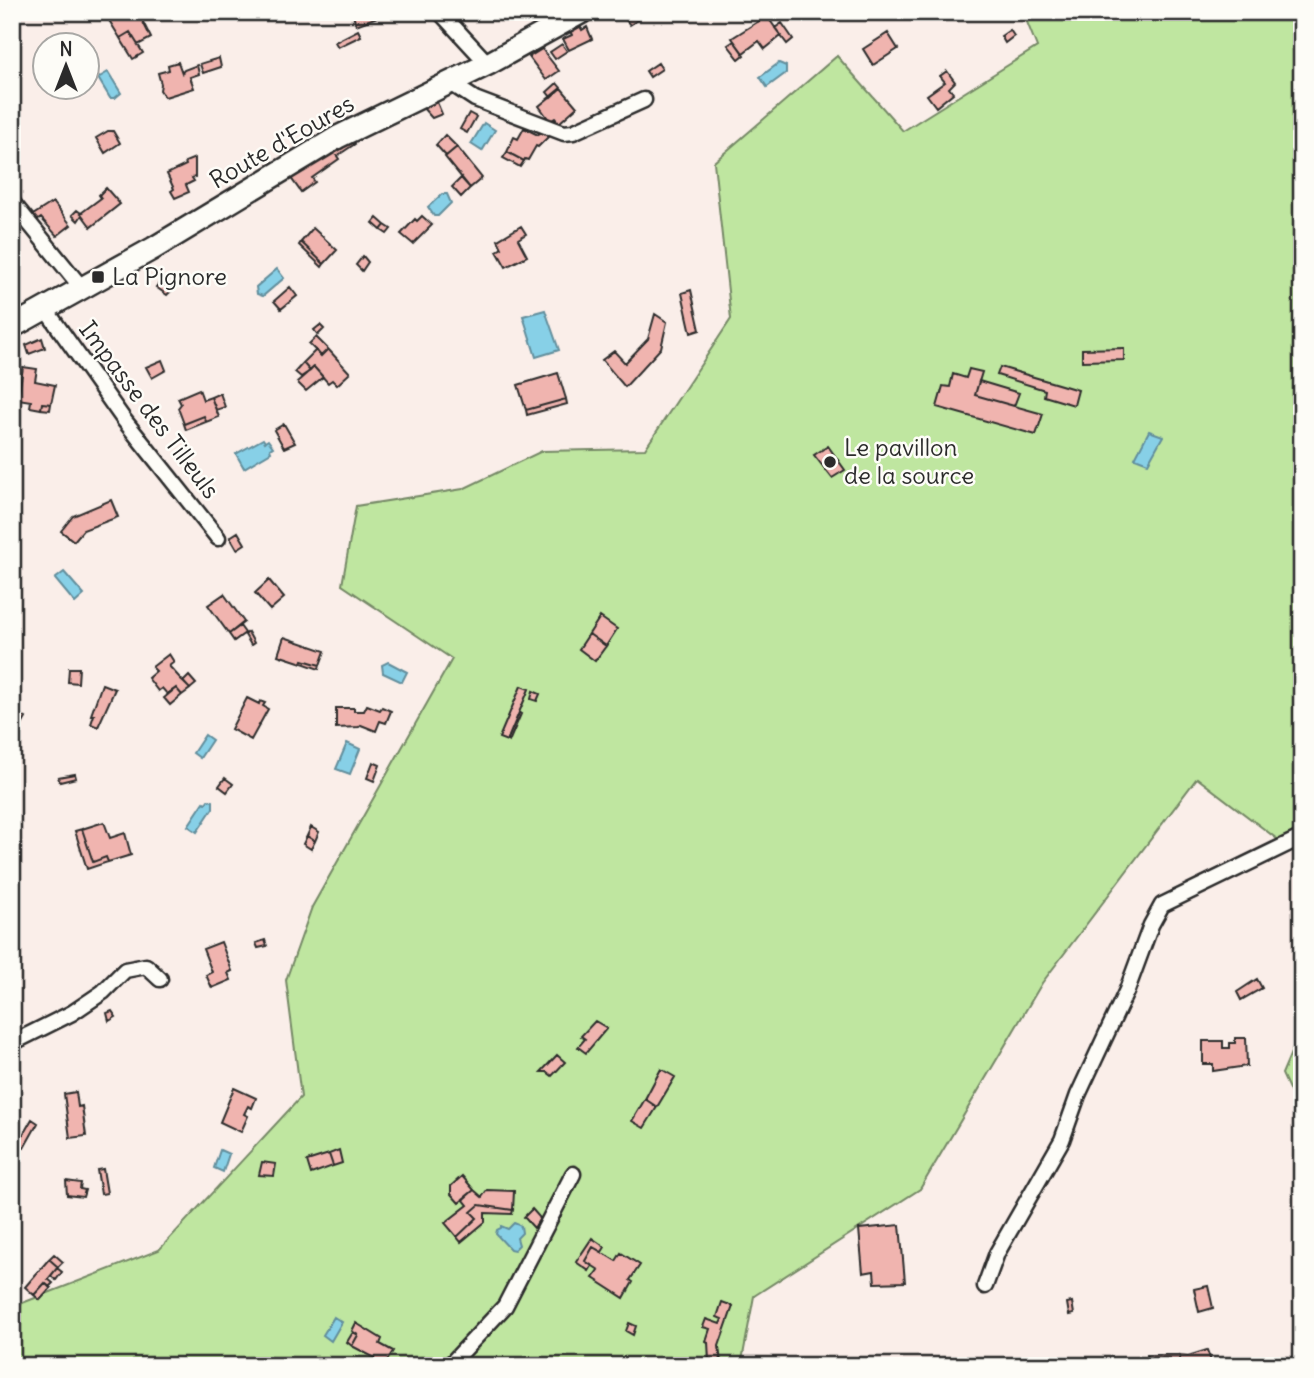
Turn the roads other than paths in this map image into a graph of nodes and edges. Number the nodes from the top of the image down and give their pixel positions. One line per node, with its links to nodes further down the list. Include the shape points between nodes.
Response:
1 (440, 12): 3 (street)
2 (582, 12): 3 (street, Route d'Eoures)
3 (488, 64): 4 (street, Route d'Eoures)
4 (449, 82): 5 (street, via 475,99 564,133); 7 (street, Route d'Eoures, via 338,137)
5 (644, 100)
6 (12, 202): 7 (street)
7 (81, 287): 8 (street, Route d'Eoures)
8 (44, 307): 9 (street, Route d'Eoures); 10 (street, Impasse des Tilleuls, via 124,420)
9 (12, 327)
10 (218, 538)
11 (1302, 837): 15 (street, via 1162,905 1062,1140 997,1254)
12 (160, 979): 13 (street, via 146,966 125,970 72,1013)
13 (12, 1043)
14 (573, 1174): 16 (street, via 505,1306)
15 (985, 1286)
16 (449, 1366)

